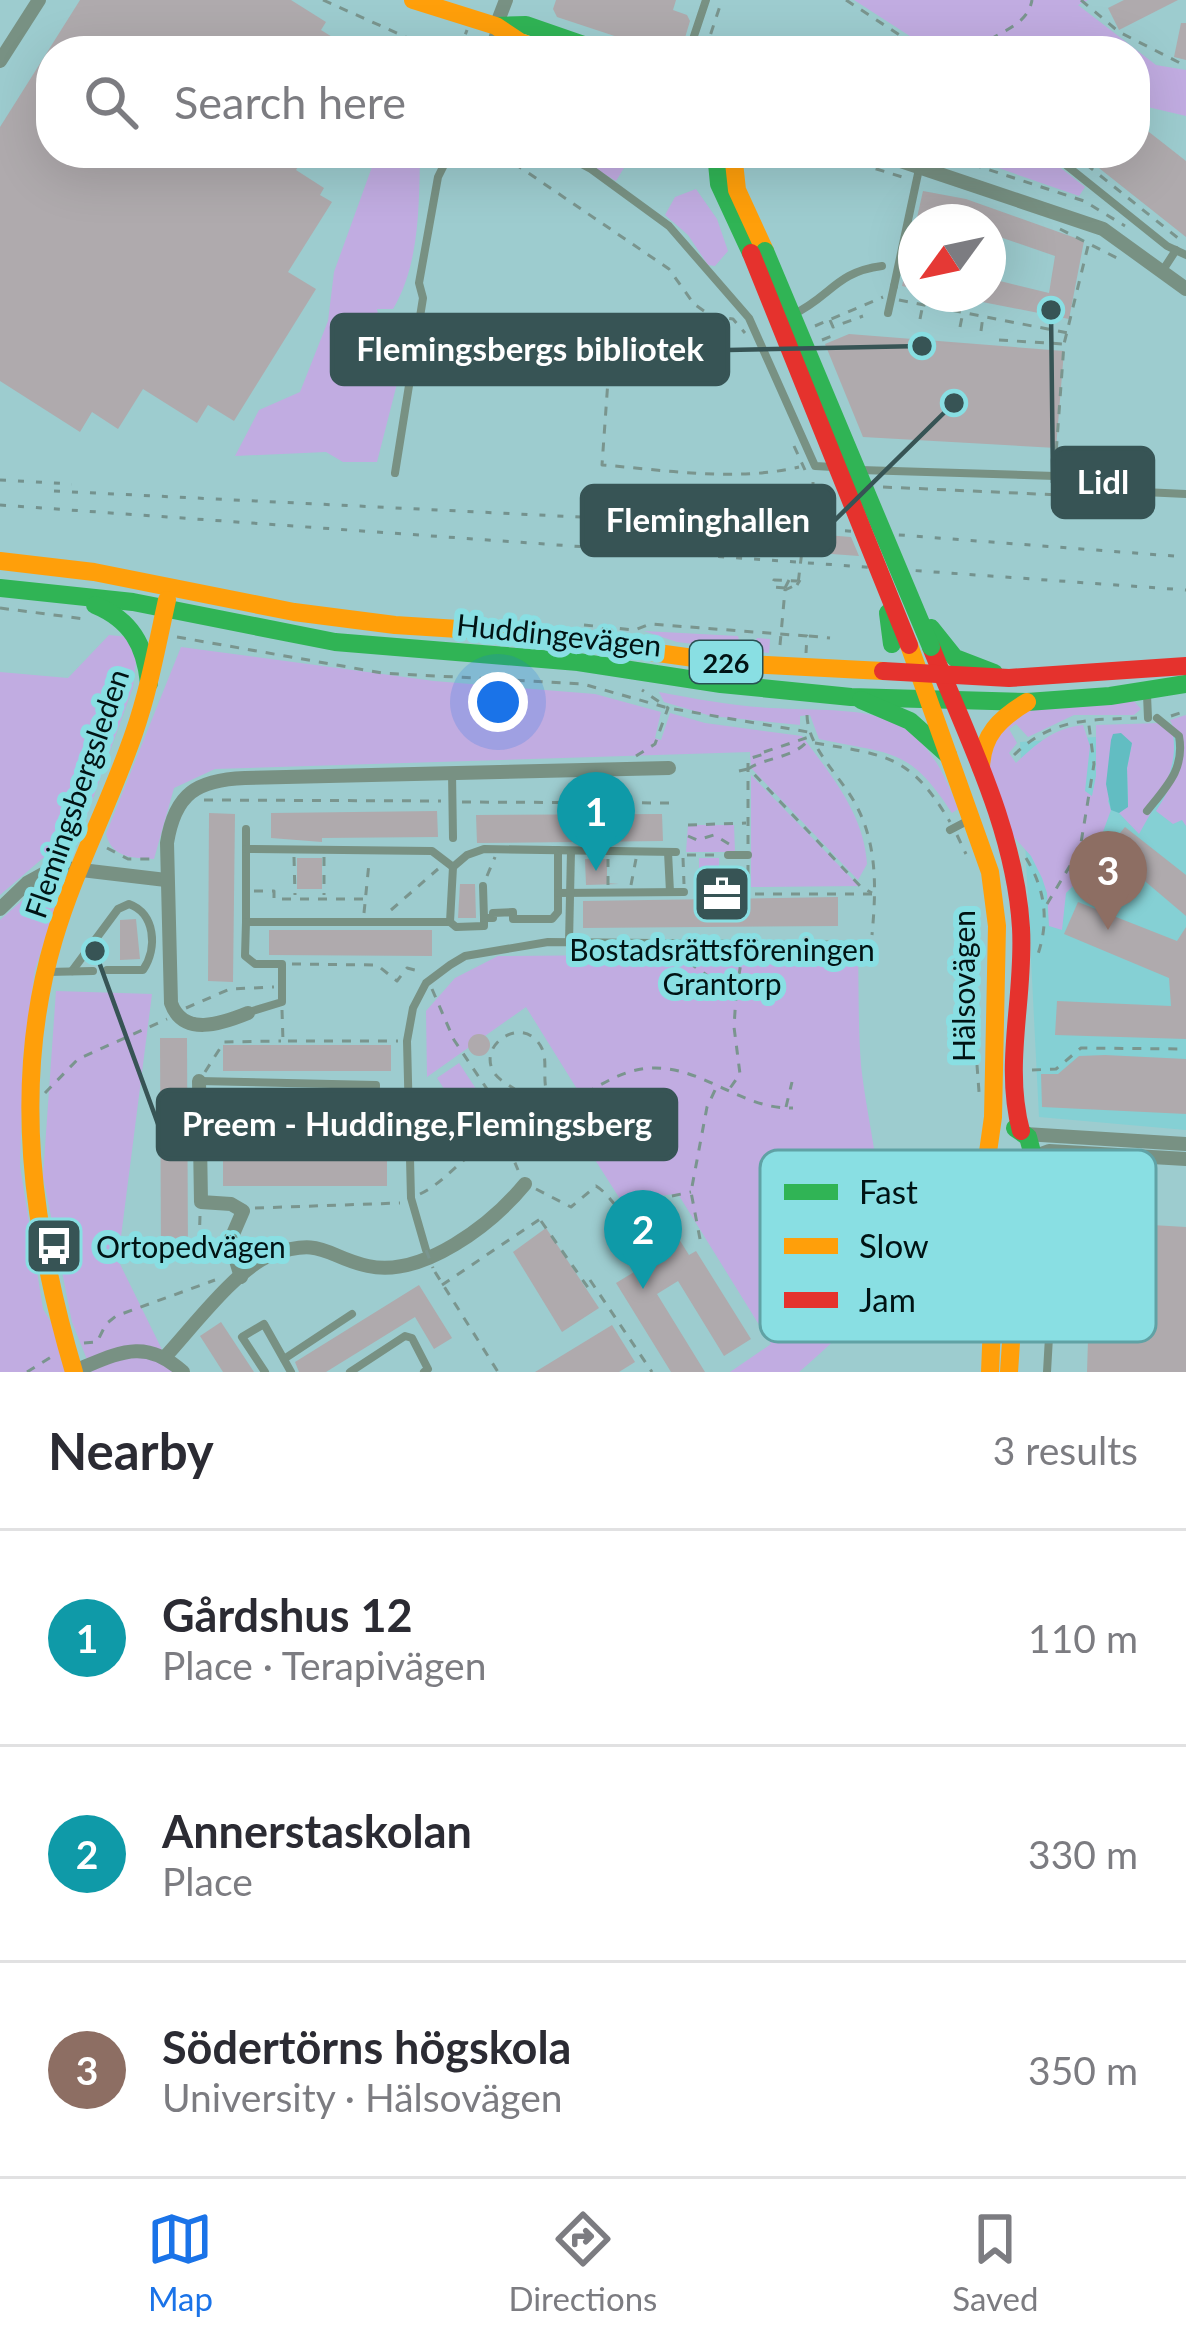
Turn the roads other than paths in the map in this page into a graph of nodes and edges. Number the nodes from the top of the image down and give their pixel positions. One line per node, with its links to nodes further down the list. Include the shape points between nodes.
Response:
1 (39, 0): 10 (street)
2 (413, 0): 5 (street)
3 (506, 0): 5 (street)
4 (706, 0): 9 (lane)
5 (496, 26): 6 (lane); 7 (street); 8 (street)
6 (493, 36)
7 (511, 36)
8 (558, 36)
9 (694, 36)
10 (0, 61)
11 (442, 168): 26 (lane, via 418,284 423,298)
12 (588, 168): 27 (lane, via 669,226 758,331 815,466 1055,476 1101,490)
13 (717, 168): 19 (street, via 718,184)
14 (732, 168): 19 (street)
15 (906, 168): 17 (street)
16 (1070, 168): 18 (lane)
17 (918, 174): 22 (street, via 1103,230); 24 (lane, bridge)
18 (1181, 247): 20 (lane); 22 (lane)
19 (758, 252): 33 (street, Hälsovägen, bridge); 34 (street, Hälsovägen, bridge)
20 (1186, 255)
21 (881, 266): 25 (lane, via 844,275 816,304)
22 (1163, 270): 23 (street)
23 (1186, 289)
24 (888, 314)
25 (777, 322)
26 (395, 473)
27 (1186, 494)
28 (0, 561): 29 (street, Huddingevägen / 226)
29 (170, 587): 32 (street, Flemingsbergsleden); 36 (street, Huddingevägen / 226, via 395,625 730,662)
30 (0, 588): 31 (street, Huddingevägen / 226)
31 (66, 596): 32 (street, Huddingevägen / 226); 40 (street, via 130,624 146,653)
32 (165, 609): 40 (street, Flemingsbergsleden); 43 (street, Huddingevägen / 226, via 335,642)
33 (900, 644): 36 (street); 37 (street, Hälsovägen)
34 (937, 647): 38 (street, Hälsovägen); 39 (street)
35 (1186, 666): 39 (street, Huddingevägen / 226)
36 (872, 668): 37 (street, Huddingevägen / 226)
37 (920, 673): 38 (street, Huddingevägen / 226); 44 (street, Hälsovägen)
38 (941, 674): 39 (street, Huddingevägen / 226); 45 (street, Hälsovägen)
39 (1010, 678)
40 (149, 683): 62 (street, Flemingsbergsleden)
41 (1186, 683): 42 (street, Huddingevägen / 226)
42 (1147, 690): 46 (street, Huddingevägen / 226); 51 (lane, via 1153,718 1179,736 1182,753 1176,776)
43 (851, 697): 44 (street, Huddingevägen / 226); 47 (street, via 910,721)
44 (929, 700): 45 (street, Huddingevägen / 226); 47 (street, Hälsovägen)
45 (952, 700): 46 (street, Huddingevägen / 226); 50 (street, Hälsovägen)
46 (1027, 702): 50 (street, via 985,738)
47 (952, 759): 52 (street, Hälsovägen)
48 (669, 768): 49 (street)
49 (452, 771): 55 (lane); 63 (street, via 212,780 187,794 170,824)
50 (982, 779): 83 (street, Hälsovägen, via 1014,868 1021,929 1014,1092)
51 (1147, 811)
52 (972, 818): 53 (lane); 84 (street, Hälsovägen, via 997,926)
53 (949, 824)
54 (246, 829): 56 (lane)
55 (453, 838)
56 (246, 849): 61 (lane, via 432,851); 73 (lane)
57 (558, 850): 58 (lane); 61 (lane, via 498,850); 66 (lane)
58 (571, 850): 65 (lane, via 672,852); 67 (lane)
59 (728, 855): 60 (lane)
60 (744, 855)
61 (451, 864): 74 (lane)
62 (80, 871): 63 (street); 69 (street, via 41,874); 80 (street, Flemingsbergsleden)
63 (166, 880): 81 (street, via 175,1014 185,1024 217,1024)
64 (483, 886): 72 (lane)
65 (670, 892): 67 (lane); 68 (lane)
66 (558, 893): 67 (lane); 70 (lane)
67 (571, 893): 71 (lane)
68 (688, 893)
69 (0, 909)
70 (558, 912): 71 (lane); 72 (lane, via 552,919 513,919 513,912)
71 (570, 912): 75 (lane)
72 (484, 919): 74 (lane, via 484,926)
73 (247, 922): 74 (lane); 81 (lane, via 245,956 282,964 281,1002)
74 (450, 922)
75 (568, 942): 76 (lane); 92 (lane, via 465,956 426,983 412,1008 410,1198)
76 (871, 945)
77 (107, 970): 78 (lane, via 142,970 149,962 144,909 118,909)
78 (73, 971): 79 (lane); 80 (lane)
79 (93, 971)
80 (46, 972): 100 (street, Flemingsbergsleden, via 28,1078 27,1142 47,1284)
81 (248, 1013)
82 (199, 1081): 88 (street); 88 (lane, via 376,1085 374,1155)
83 (1023, 1132): 84 (street, via 1004,1129); 85 (street); 87 (street)
84 (990, 1139): 86 (street)
85 (1186, 1144)
86 (989, 1150)
87 (1030, 1150)
88 (201, 1153): 93 (street, via 201,1202 243,1210 230,1241)
89 (1156, 1157): 90 (street)
90 (1186, 1159)
91 (525, 1184): 93 (street, via 498,1214 419,1263 367,1266 329,1249 298,1248 266,1256)
92 (426, 1250)
93 (241, 1277): 98 (street)
94 (352, 1314): 99 (lane)
95 (991, 1342): 106 (street)
96 (1011, 1342): 107 (street)
97 (1049, 1342): 108 (lane)
98 (165, 1357): 100 (street, via 131,1350); 101 (street)
99 (284, 1359): 102 (lane, via 264,1324 253,1328 242,1337); 103 (lane)
100 (74, 1371)
101 (183, 1372)
102 (265, 1372)
103 (291, 1372)
104 (350, 1372): 105 (lane, via 405,1336 420,1351)
105 (424, 1372)
106 (990, 1372)
107 (1009, 1372)
108 (1047, 1372)

